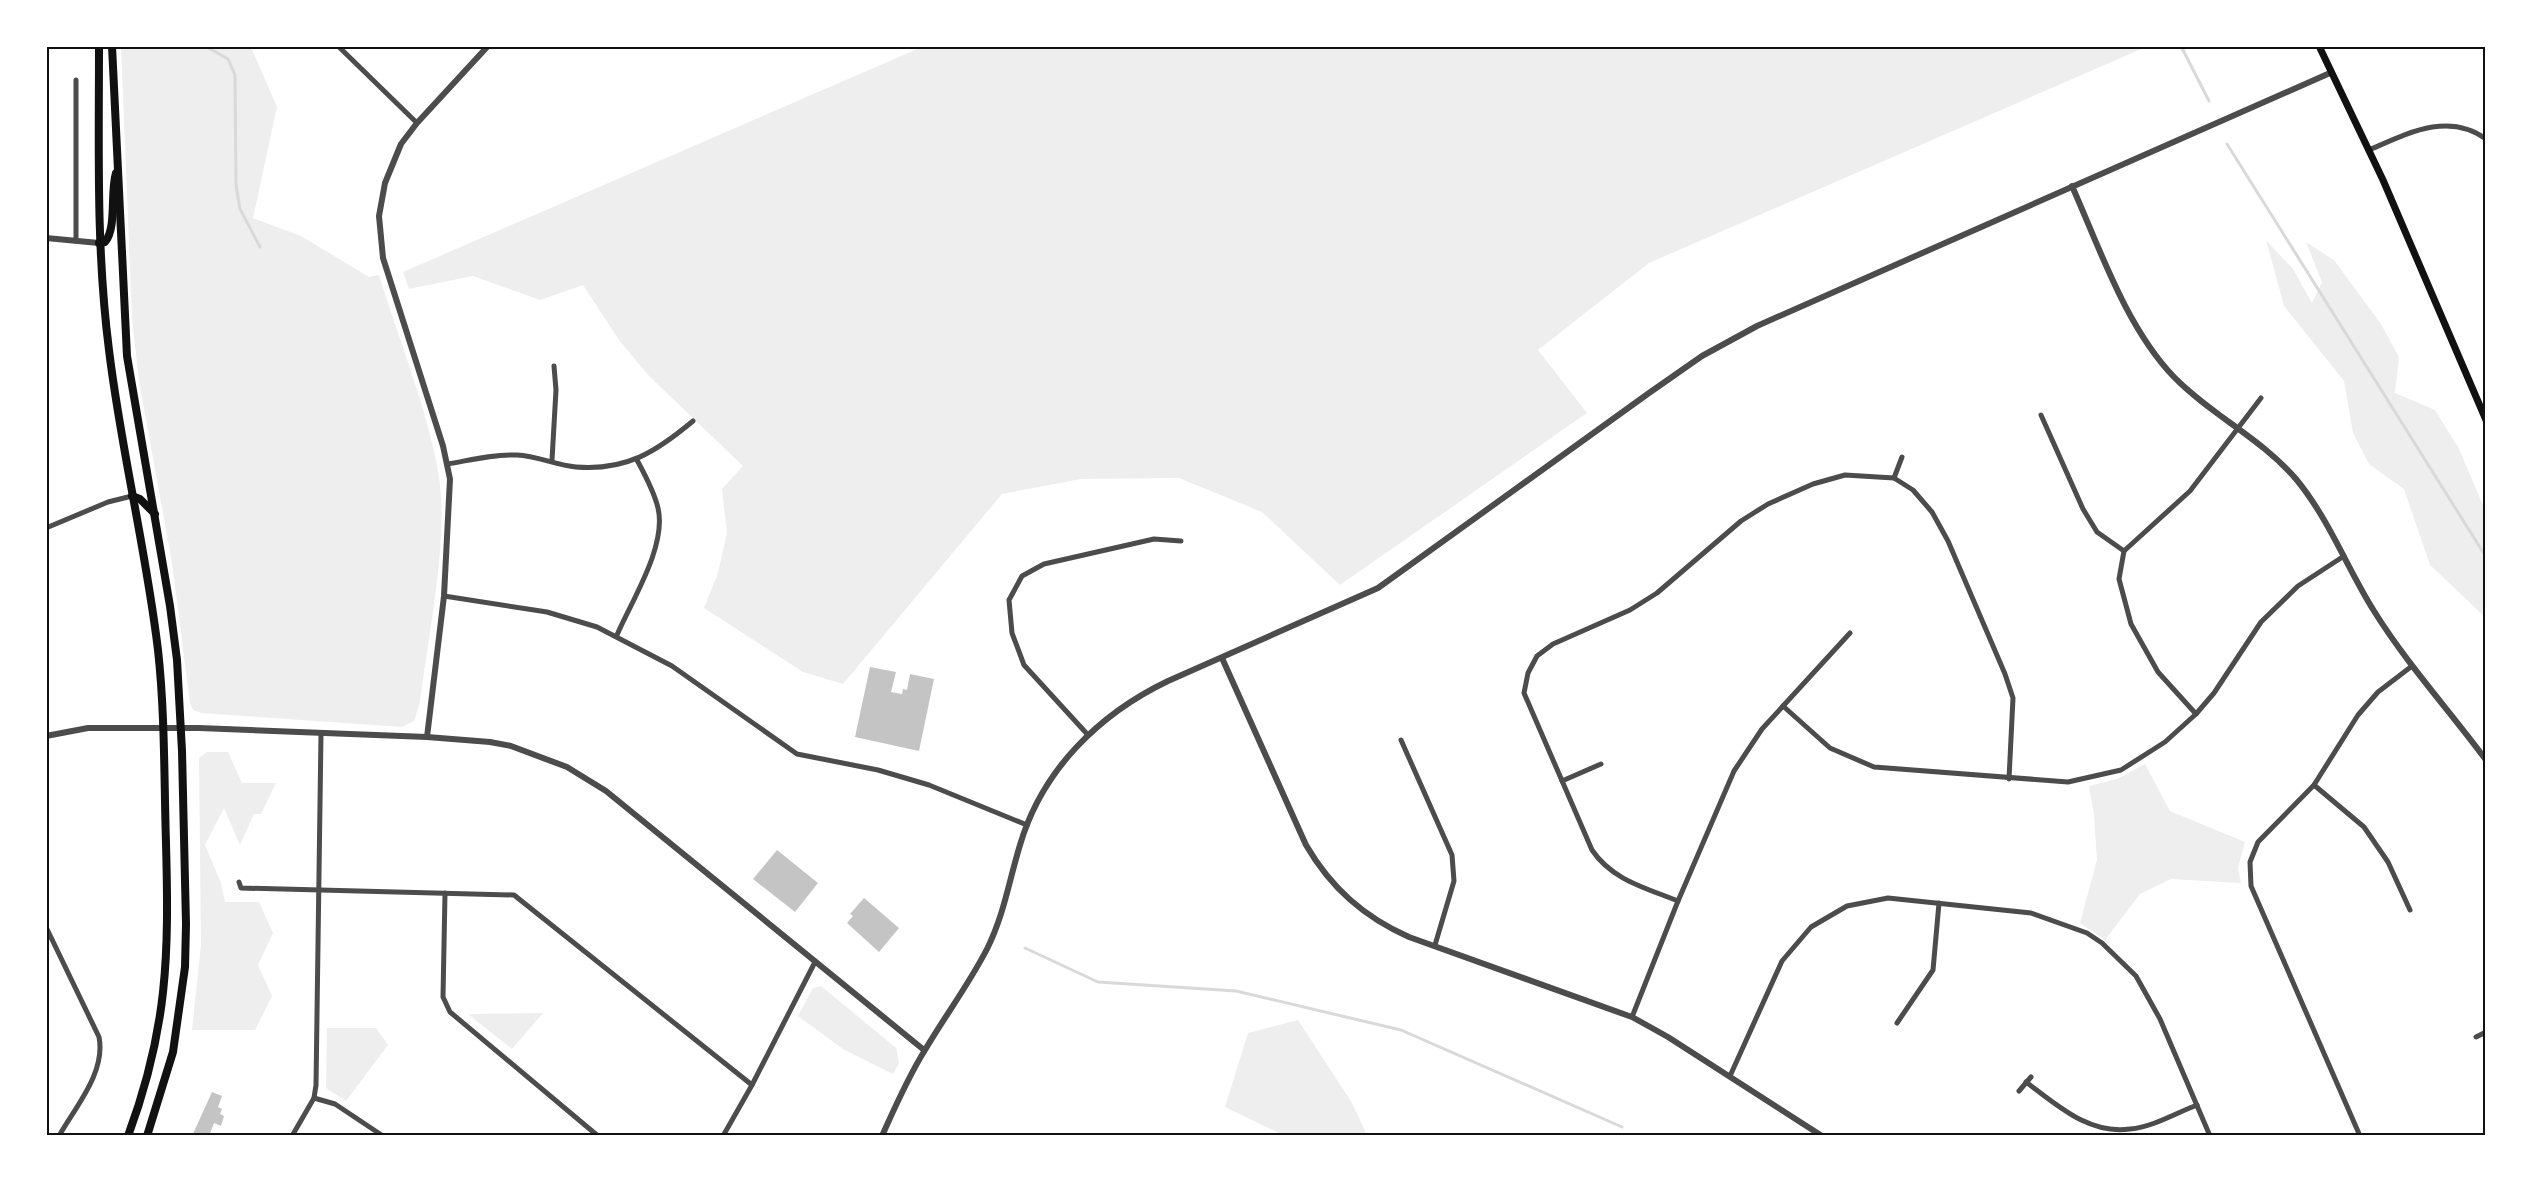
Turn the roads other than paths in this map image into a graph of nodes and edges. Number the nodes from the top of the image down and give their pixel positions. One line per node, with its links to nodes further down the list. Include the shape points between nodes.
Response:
1 (99, 46): 15 (highway)
2 (112, 46): 11 (highway)
3 (338, 46): 8 (street)
4 (488, 46): 8 (street)
5 (2319, 46): 6 (main road)
6 (2330, 73): 10 (main road); 12 (street)
7 (76, 80): 14 (street)
8 (417, 123): 25 (street, via 398,149 385,183 379,216 380,244)
9 (2486, 139): 10 (street, via 2459,127 2437,126 2413,131)
10 (2369, 150): 19 (main road)
11 (118, 167): 15 (highway, via 111,189 111,231 105,242); 28 (highway, via 127,356)
12 (2072, 186): 21 (street, via 2144,340 2176,379); 36 (street, via 1729,341 1649,393 1388,582)
13 (46, 238): 14 (street)
14 (76, 241): 15 (street)
15 (99, 243): 27 (highway, via 109,349)
16 (554, 366): 23 (street)
17 (2261, 399): 21 (street)
18 (2041, 415): 31 (street, via 2087,517 2097,532)
19 (2486, 420)
20 (693, 421): 24 (street)
21 (2238, 429): 31 (street, via 2190,491); 32 (street, via 2294,478 2326,522)
22 (1902, 457): 26 (street)
23 (552, 460): 24 (street, via 574,467 595,467); 25 (street, via 501,455)
24 (637, 460): 35 (street, via 655,499 660,528 657,545)
25 (448, 464): 33 (street, via 451,495)
26 (1894, 478): 49 (street, via 1913,489 1932,512 2005,674 2013,698); 50 (street, via 1845,475 1768,504 1741,521 1657,593 1537,656 1524,693)
27 (132, 496): 28 (highway); 29 (street); 41 (highway, via 158,652)
28 (155, 515): 40 (highway, via 177,660)
29 (46, 528)
30 (1181, 541): 43 (street, via 1154,539 1044,564 1023,576 1009,600 1012,633 1024,665)
31 (2124, 551): 39 (street, via 2119,579 2131,624 2158,672)
32 (2344, 556): 37 (street, via 2374,611); 39 (street, via 2298,586 2261,622)
33 (444, 596): 35 (street, via 547,612); 45 (street)
34 (1850, 633): 38 (street)
35 (617, 635): 52 (street, via 672,666 797,754 929,785)
36 (1222, 658): 43 (street, via 1145,692 1108,716); 60 (street, via 1320,869 1369,916)
37 (2412, 666): 47 (street); 51 (street, via 2378,692 2358,715)
38 (1783, 706): 49 (street, via 1830,748 1874,767); 56 (street, via 1734,771)
39 (2196, 714): 49 (street, via 2165,742 2121,770 2068,782)
40 (181, 729): 41 (street); 42 (street); 76 (highway, via 185,967 172,1052)
41 (162, 730): 44 (street, via 88,728); 75 (highway, via 166,972 156,1047)
42 (321, 734): 45 (street); 54 (street)
43 (1088, 735): 52 (street, via 1051,779)
44 (46, 736)
45 (427, 737): 61 (street, via 511,746 567,767 615,798)
46 (1401, 740): 60 (street, via 1452,855 1454,881)
47 (2486, 760)
48 (1601, 764): 50 (street)
49 (2009, 779)
50 (1562, 781): 56 (street, via 1602,864 1617,877)
51 (2314, 786): 58 (street, via 2364,827 2388,862); 84 (street, via 2258,842 2250,862 2251,886)
52 (1027, 825): 66 (street, via 998,927)
53 (239, 882): 54 (street, via 242,888)
54 (318, 890): 55 (street); 72 (street)
55 (444, 893): 70 (street, via 514,895); 79 (street, via 444,997 450,1012)
56 (1678, 901): 62 (street)
57 (1939, 903): 63 (street, via 1933,970); 67 (street, via 1888,897 1847,906 1811,927 1782,961); 73 (street, via 2031,913 2078,929 2102,943 2141,985)
58 (2410, 910)
59 (46, 927): 74 (street, via 101,1047 96,1070)
60 (1435, 945): 62 (street)
61 (815, 962): 66 (street); 70 (street)
62 (1632, 1017): 67 (street)
63 (1897, 1023)
64 (2486, 1032): 65 (street)
65 (2476, 1037)
66 (924, 1050): 81 (street)
67 (1730, 1076): 82 (street)
68 (2031, 1077): 69 (street)
69 (2026, 1082): 71 (street); 73 (street, via 2074,1117 2093,1126 2113,1129 2143,1126)
70 (752, 1085): 80 (street)
71 (2019, 1091)
72 (314, 1098): 77 (street); 78 (street, via 335,1104)
73 (2197, 1106): 83 (street)
74 (59, 1136)
75 (128, 1136)
76 (147, 1136)
77 (292, 1136)
78 (383, 1136)
79 (598, 1136)
80 (723, 1136)
81 (882, 1136)
82 (1822, 1136)
83 (2210, 1136)
84 (2360, 1136)

